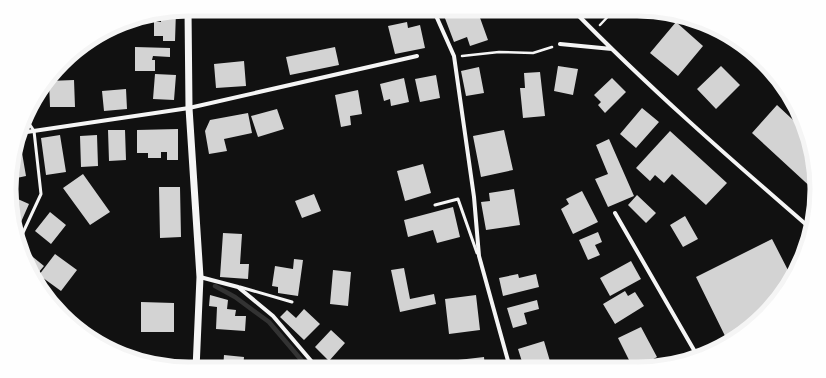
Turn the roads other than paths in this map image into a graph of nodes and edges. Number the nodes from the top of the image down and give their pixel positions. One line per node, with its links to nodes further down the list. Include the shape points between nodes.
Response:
1 (188, 16): 7 (street)
2 (436, 16): 15 (street, via 454,56 474,197)
3 (579, 16): 5 (street)
4 (560, 44): 5 (street)
5 (612, 49): 13 (street, via 720,151)
6 (417, 56): 7 (street)
7 (189, 108): 9 (street); 16 (street)
8 (29, 123): 9 (lane)
9 (34, 131): 10 (street); 14 (lane, via 41,194)
10 (25, 132)
11 (435, 205): 15 (lane, via 458,199)
12 (615, 212): 19 (street)
13 (806, 225)
14 (22, 234)
15 (479, 256): 22 (street)
16 (200, 277): 17 (street); 20 (street)
17 (238, 287): 18 (lane); 21 (street, via 273,316)
18 (292, 302)
19 (695, 352)
20 (196, 362)
21 (312, 362)
22 (508, 362)

